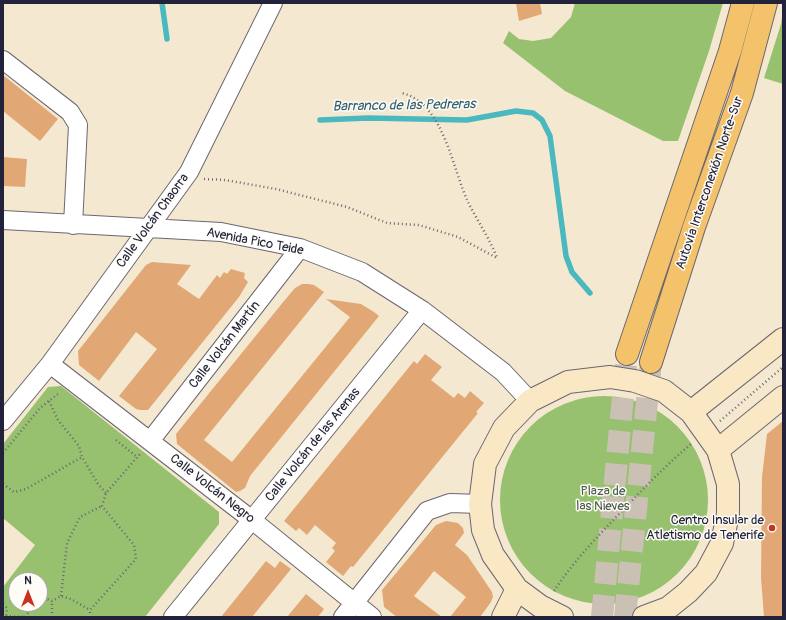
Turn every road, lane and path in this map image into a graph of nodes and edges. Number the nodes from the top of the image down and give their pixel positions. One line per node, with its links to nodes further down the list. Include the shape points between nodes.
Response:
1 (273, 3): 6 (street, Calle Volcán Chaorra, via 190,172)
2 (743, 3): 13 (highway, Autovía Interconexión Norte-Sur, via 730,51)
3 (766, 3): 14 (highway, Autovía Interconexión Norte-Sur, via 742,93 694,227)
4 (3, 60): 8 (street, via 70,112 78,125)
5 (402, 93): 6 (path, via 412,95 430,112 442,133 468,203 493,246 497,258 458,237 419,226 387,222 347,207 297,194 224,180)
6 (184, 179): 9 (street, Calle Volcán Chaorra)
7 (3, 220): 8 (street, Avenida Pico Teide)
8 (73, 225): 9 (street, Avenida Pico Teide)
9 (147, 229): 10 (street, Avenida Pico Teide, via 221,232); 15 (street, Calle Volcán Chaorra)
10 (300, 248): 11 (street, Avenida Pico Teide, via 362,272); 28 (street, Calle Volcán Martín)
11 (422, 310): 20 (street, Avenida Pico Teide, via 503,372); 36 (street, Calle Volcán de las Arenas)
12 (783, 339): 24 (street)
13 (627, 354)
14 (651, 362)
15 (50, 364): 25 (street, Calle Volcán Chaorra); 28 (street, Calle Volcán Negro)
16 (783, 366): 22 (path)
17 (59, 394): 19 (path)
18 (783, 397): 29 (street)
19 (49, 401): 30 (path, via 40,408); 31 (path, via 58,420 79,446)
20 (530, 401): 24 (street, via 568,382 610,377 636,381 664,391); 34 (street, via 504,428 485,464)
21 (733, 401): 22 (path)
22 (737, 406): 23 (path); 26 (path)
23 (741, 411)
24 (691, 412): 29 (street)
25 (3, 421)
26 (718, 422)
27 (697, 440): 43 (path, via 663,468 593,541)
28 (150, 441): 33 (path); 36 (street, Calle Volcán Negro)
29 (718, 450): 45 (street, via 728,484 728,514 722,543 706,573)
30 (3, 453)
31 (82, 457): 32 (path, via 26,489 14,492); 33 (path)
32 (3, 484)
33 (106, 493): 35 (path)
34 (480, 504): 37 (street, via 483,530 493,555); 41 (street, via 450,503 427,511)
35 (102, 506): 38 (path, via 80,517 67,543); 44 (path, via 134,545 136,559)
36 (252, 520): 41 (street, Calle Volcán Negro); 50 (street, Calle Volcán de las Arenas)
37 (517, 589): 43 (street); 53 (street)
38 (61, 596): 40 (path); 44 (path)
39 (48, 599): 40 (path)
40 (52, 601): 48 (path)
41 (355, 603): 51 (street); 52 (street, Calle Volcán Negro)
42 (3, 604): 46 (path, via 7,608)
43 (542, 608): 54 (street)
44 (90, 610): 49 (path)
45 (672, 612): 55 (street)
46 (6, 616): 47 (path)
47 (26, 617)
48 (52, 617)
49 (90, 617)
50 (173, 617)
51 (343, 617)
52 (372, 617)
53 (503, 617)
54 (562, 617)
55 (644, 617)

